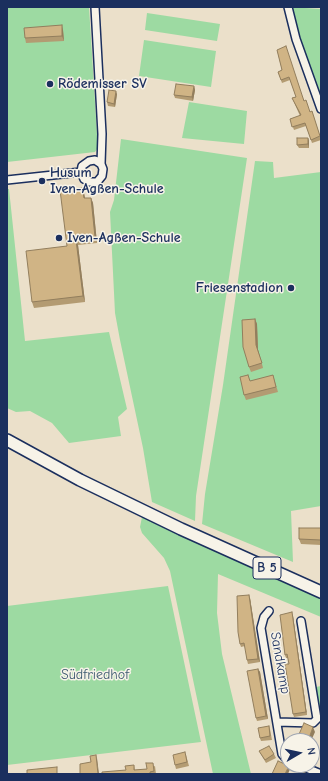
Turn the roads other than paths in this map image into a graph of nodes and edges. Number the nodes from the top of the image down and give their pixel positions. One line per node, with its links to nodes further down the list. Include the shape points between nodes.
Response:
1 (95, 7): 4 (street, via 102,128)
2 (288, 7): 3 (street, via 296,39)
3 (321, 109)
4 (101, 164): 5 (street, via 95,160 88,161 82,166); 5 (street, via 102,176 97,182 84,179)
5 (81, 172): 6 (street)
6 (7, 180)
7 (10, 443): 8 (highway, B 5, via 180,529)
8 (321, 592)
9 (269, 611): 11 (street, Sandkamp, via 260,628)
10 (301, 621): 11 (street, Sandkamp, via 317,720 313,723)
11 (277, 722): 12 (street, Sandkamp)
12 (280, 741)

